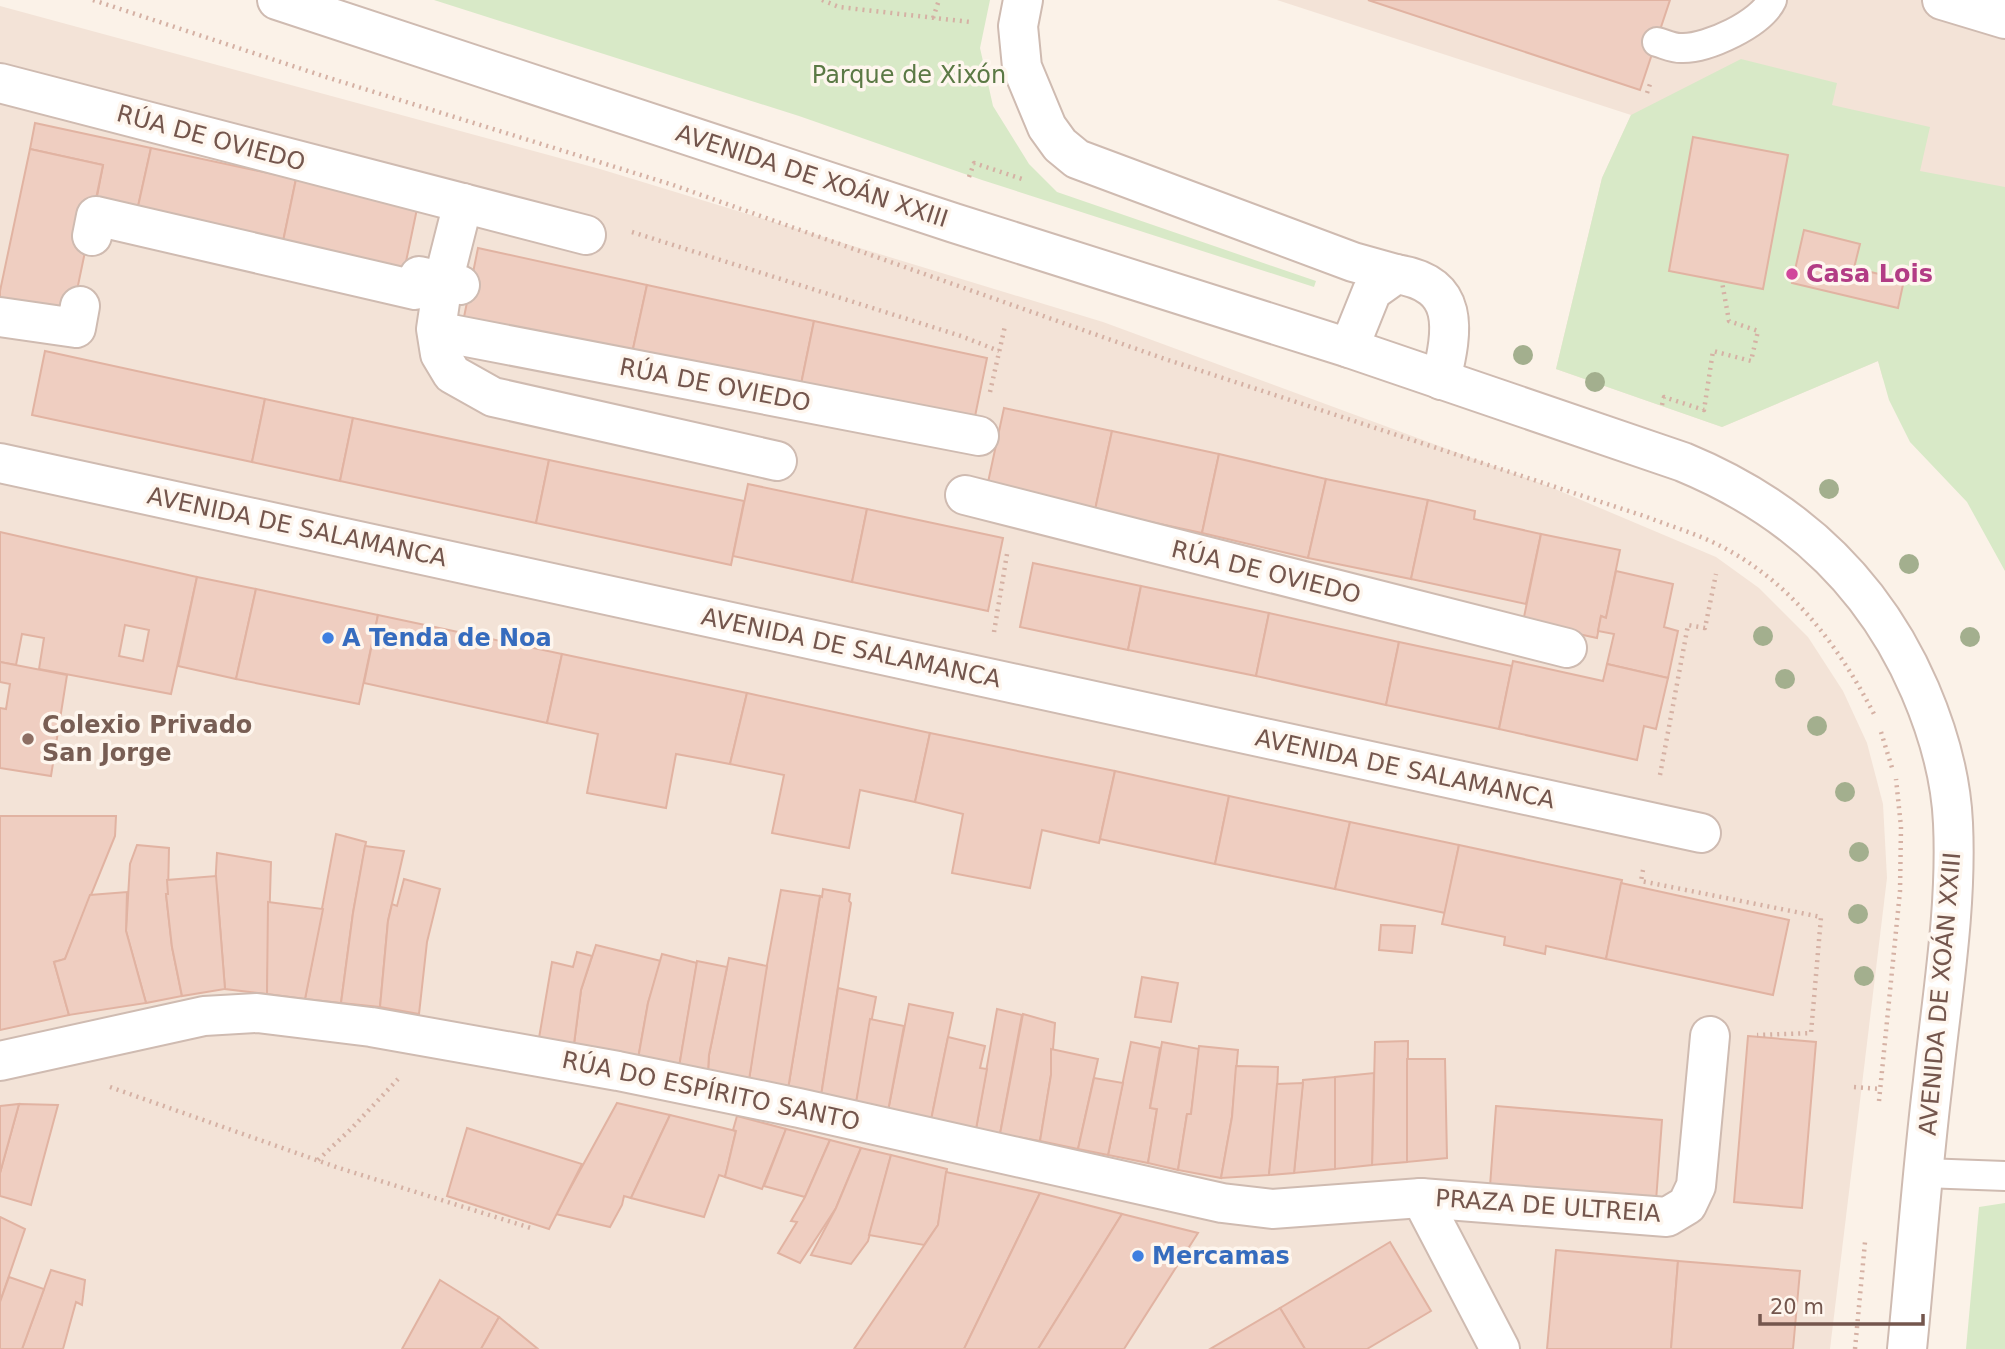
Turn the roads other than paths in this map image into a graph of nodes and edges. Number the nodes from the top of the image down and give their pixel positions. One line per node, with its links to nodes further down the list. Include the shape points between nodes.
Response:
1 (277, 0): 16 (street, AVENIDA DE XOÁN XXIII)
2 (1023, 0): 11 (street, via 1018,26 1022,67 1047,127 1077,159)
3 (1772, 0): 6 (lane, via 1744,26 1696,47 1679,49)
4 (1941, 0): 5 (street)
5 (1999, 20)
6 (1657, 42)
7 (0, 83): 8 (street, RÚA DE OVIEDO)
8 (463, 203): 9 (street, RÚA DE OVIEDO); 12 (street)
9 (586, 235)
10 (92, 236): 12 (street, via 96,216 415,290 419,276)
11 (1374, 276): 16 (street); 17 (street, via 1415,277 1435,289 1448,307 1449,336)
12 (452, 283): 19 (street, via 436,329 440,354 452,374 464,382 493,397)
13 (80, 306): 14 (street, via 76,328)
14 (0, 317)
15 (451, 334): 18 (street, RÚA DE OVIEDO)
16 (1349, 348): 17 (street, AVENIDA DE XOÁN XXIII)
17 (1441, 380): 26 (street, AVENIDA DE XOÁN XXIII, via 1716,475 1787,520 1828,553 1891,632 1934,723 1953,820 1951,922)
18 (979, 436)
19 (777, 461)
20 (0, 463): 23 (street, AVENIDA DE SALAMANCA)
21 (965, 495): 22 (street, RÚA DE OVIEDO)
22 (1567, 648)
23 (1701, 833)
24 (1710, 1036): 28 (street, PRAZA DE ULTREIA, via 1696,1186 1687,1205 1667,1217)
25 (0, 1061): 28 (street, RÚA DO ESPÍRITO SANTO, via 204,1016 257,1013 371,1027 618,1071 1222,1203 1272,1209)
26 (1924, 1173): 27 (lane); 30 (street, AVENIDA DE XOÁN XXIII)
27 (2005, 1176)
28 (1421, 1198): 29 (street, PRAZA DE ULTREIA)
29 (1492, 1346)
30 (1907, 1349)

